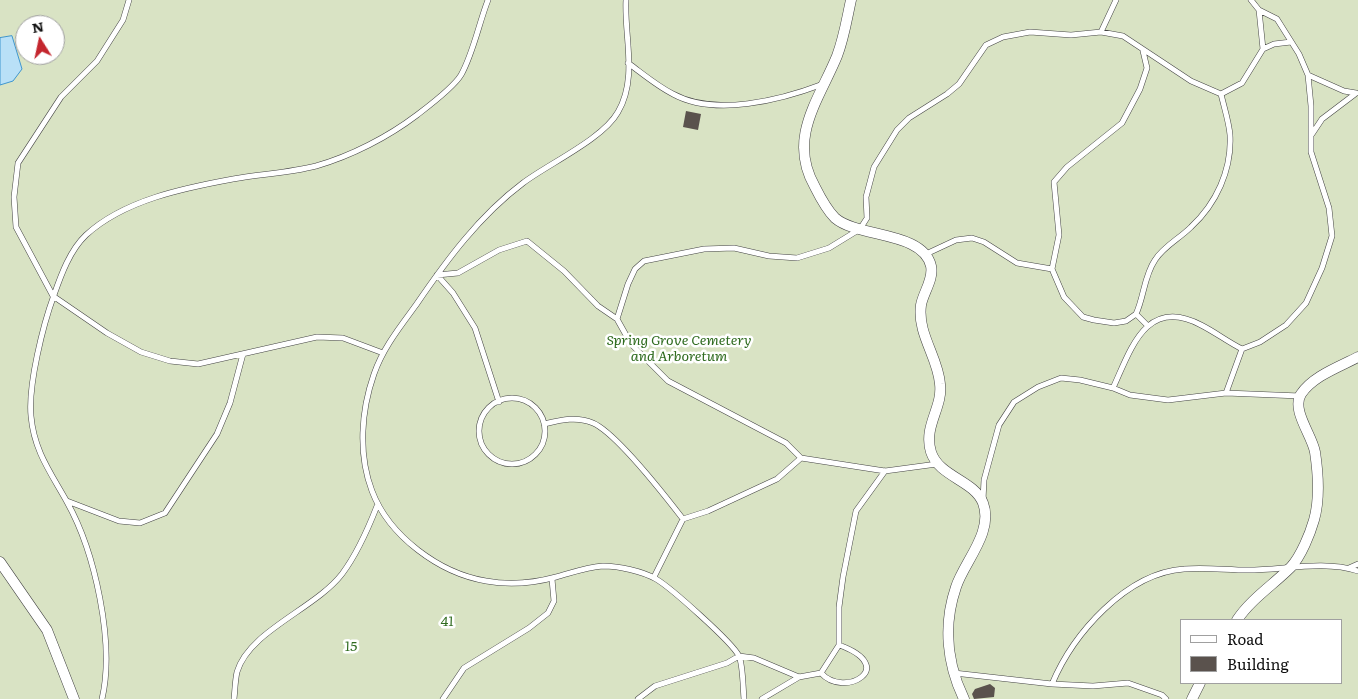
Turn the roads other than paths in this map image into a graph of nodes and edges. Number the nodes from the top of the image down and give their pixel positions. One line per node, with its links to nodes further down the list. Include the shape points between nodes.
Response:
1 (129, 0): 22 (lane, via 123,20 97,61 61,97 18,163 14,197 16,227)
2 (488, 0): 22 (lane, via 460,76 403,125 355,151 316,166 232,179 138,202 109,217 84,236 64,268)
3 (626, 0): 12 (lane)
4 (851, 0): 14 (street, via 837,55)
5 (1116, 0): 8 (lane)
6 (1251, 0): 7 (lane)
7 (1259, 10): 9 (lane, via 1277,19); 10 (lane)
8 (1101, 32): 11 (lane, via 1123,36); 18 (lane, via 1071,35 1030,32 1003,37 986,45 959,84 897,130 874,167 866,196 867,218)
9 (1291, 42): 10 (lane); 13 (lane)
10 (1263, 49): 16 (lane, via 1242,83)
11 (1143, 51): 16 (lane, via 1191,81); 20 (lane, via 1147,68 1122,123 1067,167 1054,182 1059,235)
12 (628, 63): 14 (lane, via 674,95 709,106 770,100); 21 (lane, via 626,90 618,113 601,130 522,184 481,221)
13 (1308, 75): 15 (lane); 17 (lane)
14 (823, 84): 18 (street, via 808,116 804,142 806,165 813,185 836,219)
15 (1356, 93): 17 (lane, via 1322,119)
16 (1221, 94): 23 (lane, via 1230,135 1227,166 1214,203 1153,262)
17 (1312, 134): 26 (lane, via 1311,152 1329,208 1332,236 1322,268 1306,303 1286,324 1260,342)
18 (860, 229): 19 (street, via 898,239); 24 (lane, via 829,248 797,258 734,248 704,249 644,261 635,269 628,284)
19 (926, 254): 20 (lane, via 956,240 972,238 1017,263); 36 (street, via 932,275 921,306 923,328 941,386 929,432 931,454)
20 (1052, 268): 23 (lane, via 1064,298 1083,317 1114,323 1126,321)
21 (437, 274): 24 (lane, via 458,273 499,250 527,241 564,271 598,306); 27 (lane); 33 (lane, via 474,328)
22 (53, 296): 28 (lane, via 107,334 141,352 170,361 198,364); 38 (lane, via 33,382 31,415 37,445 52,480)
23 (1136, 314): 25 (lane)
24 (617, 319): 35 (lane, via 631,344 668,381 786,443)
25 (1147, 325): 26 (lane, via 1162,318 1184,319 1201,324); 30 (lane, via 1132,347)
26 (1242, 349): 31 (lane)
27 (383, 353): 28 (lane, via 343,338 317,337); 40 (lane, via 373,376 364,417 362,453)
28 (243, 354): 38 (lane, via 230,403 217,434 165,513 140,523 119,521)
29 (1358, 357): 32 (street, via 1310,384)
30 (1113, 388): 31 (lane, via 1130,395 1168,400); 39 (lane, via 1061,378 1014,402 991,448)
31 (1226, 393): 32 (lane)
32 (1300, 396): 44 (street, via 1300,413 1314,450 1318,482 1315,519)
33 (498, 402): 34 (lane, via 514,399 529,403 537,409); 34 (lane, via 483,417 480,434 485,450 503,463 514,464 534,456 545,438)
34 (544, 424): 41 (lane, via 573,419 595,424 612,437)
35 (801, 458): 37 (lane); 41 (lane, via 777,479)
36 (937, 464): 37 (lane); 39 (street, via 970,488)
37 (885, 471): 50 (lane, via 856,511 842,584)
38 (67, 501): 60 (lane, via 93,567 103,616 106,663)
39 (983, 503): 53 (street, via 985,521 980,541 956,587 949,615 947,634)
40 (377, 506): 48 (lane, via 402,536 432,561 468,578 497,583); 61 (lane, via 342,574 319,596 262,636 247,654 237,672)
41 (683, 519): 47 (lane)
42 (0, 562): 59 (street, via 47,630)
43 (1358, 564): 45 (lane)
44 (1291, 566): 45 (lane); 49 (street); 56 (lane, via 1248,570 1182,568 1127,590 1098,612 1062,661)
45 (1349, 568): 46 (lane)
46 (1358, 571)
47 (654, 577): 48 (lane, via 604,566); 51 (lane, via 672,590)
48 (552, 578): 62 (lane, via 554,601 548,613 464,668)
49 (1238, 619)
50 (839, 645): 52 (lane); 58 (lane, via 863,660 867,676)
51 (739, 656): 54 (lane, via 754,658); 63 (lane, via 727,663 656,686); 64 (lane)
52 (821, 673): 54 (lane); 55 (lane)
53 (954, 673): 56 (lane); 66 (street)
54 (799, 677): 65 (lane)
55 (826, 684)
56 (1052, 684): 67 (lane, via 1128,684)
57 (1200, 684): 68 (street)
58 (865, 685)
59 (74, 699)
60 (102, 699)
61 (234, 699)
62 (442, 699)
63 (638, 699)
64 (744, 699)
65 (762, 699)
66 (964, 699)
67 (1166, 699)
68 (1192, 699)

